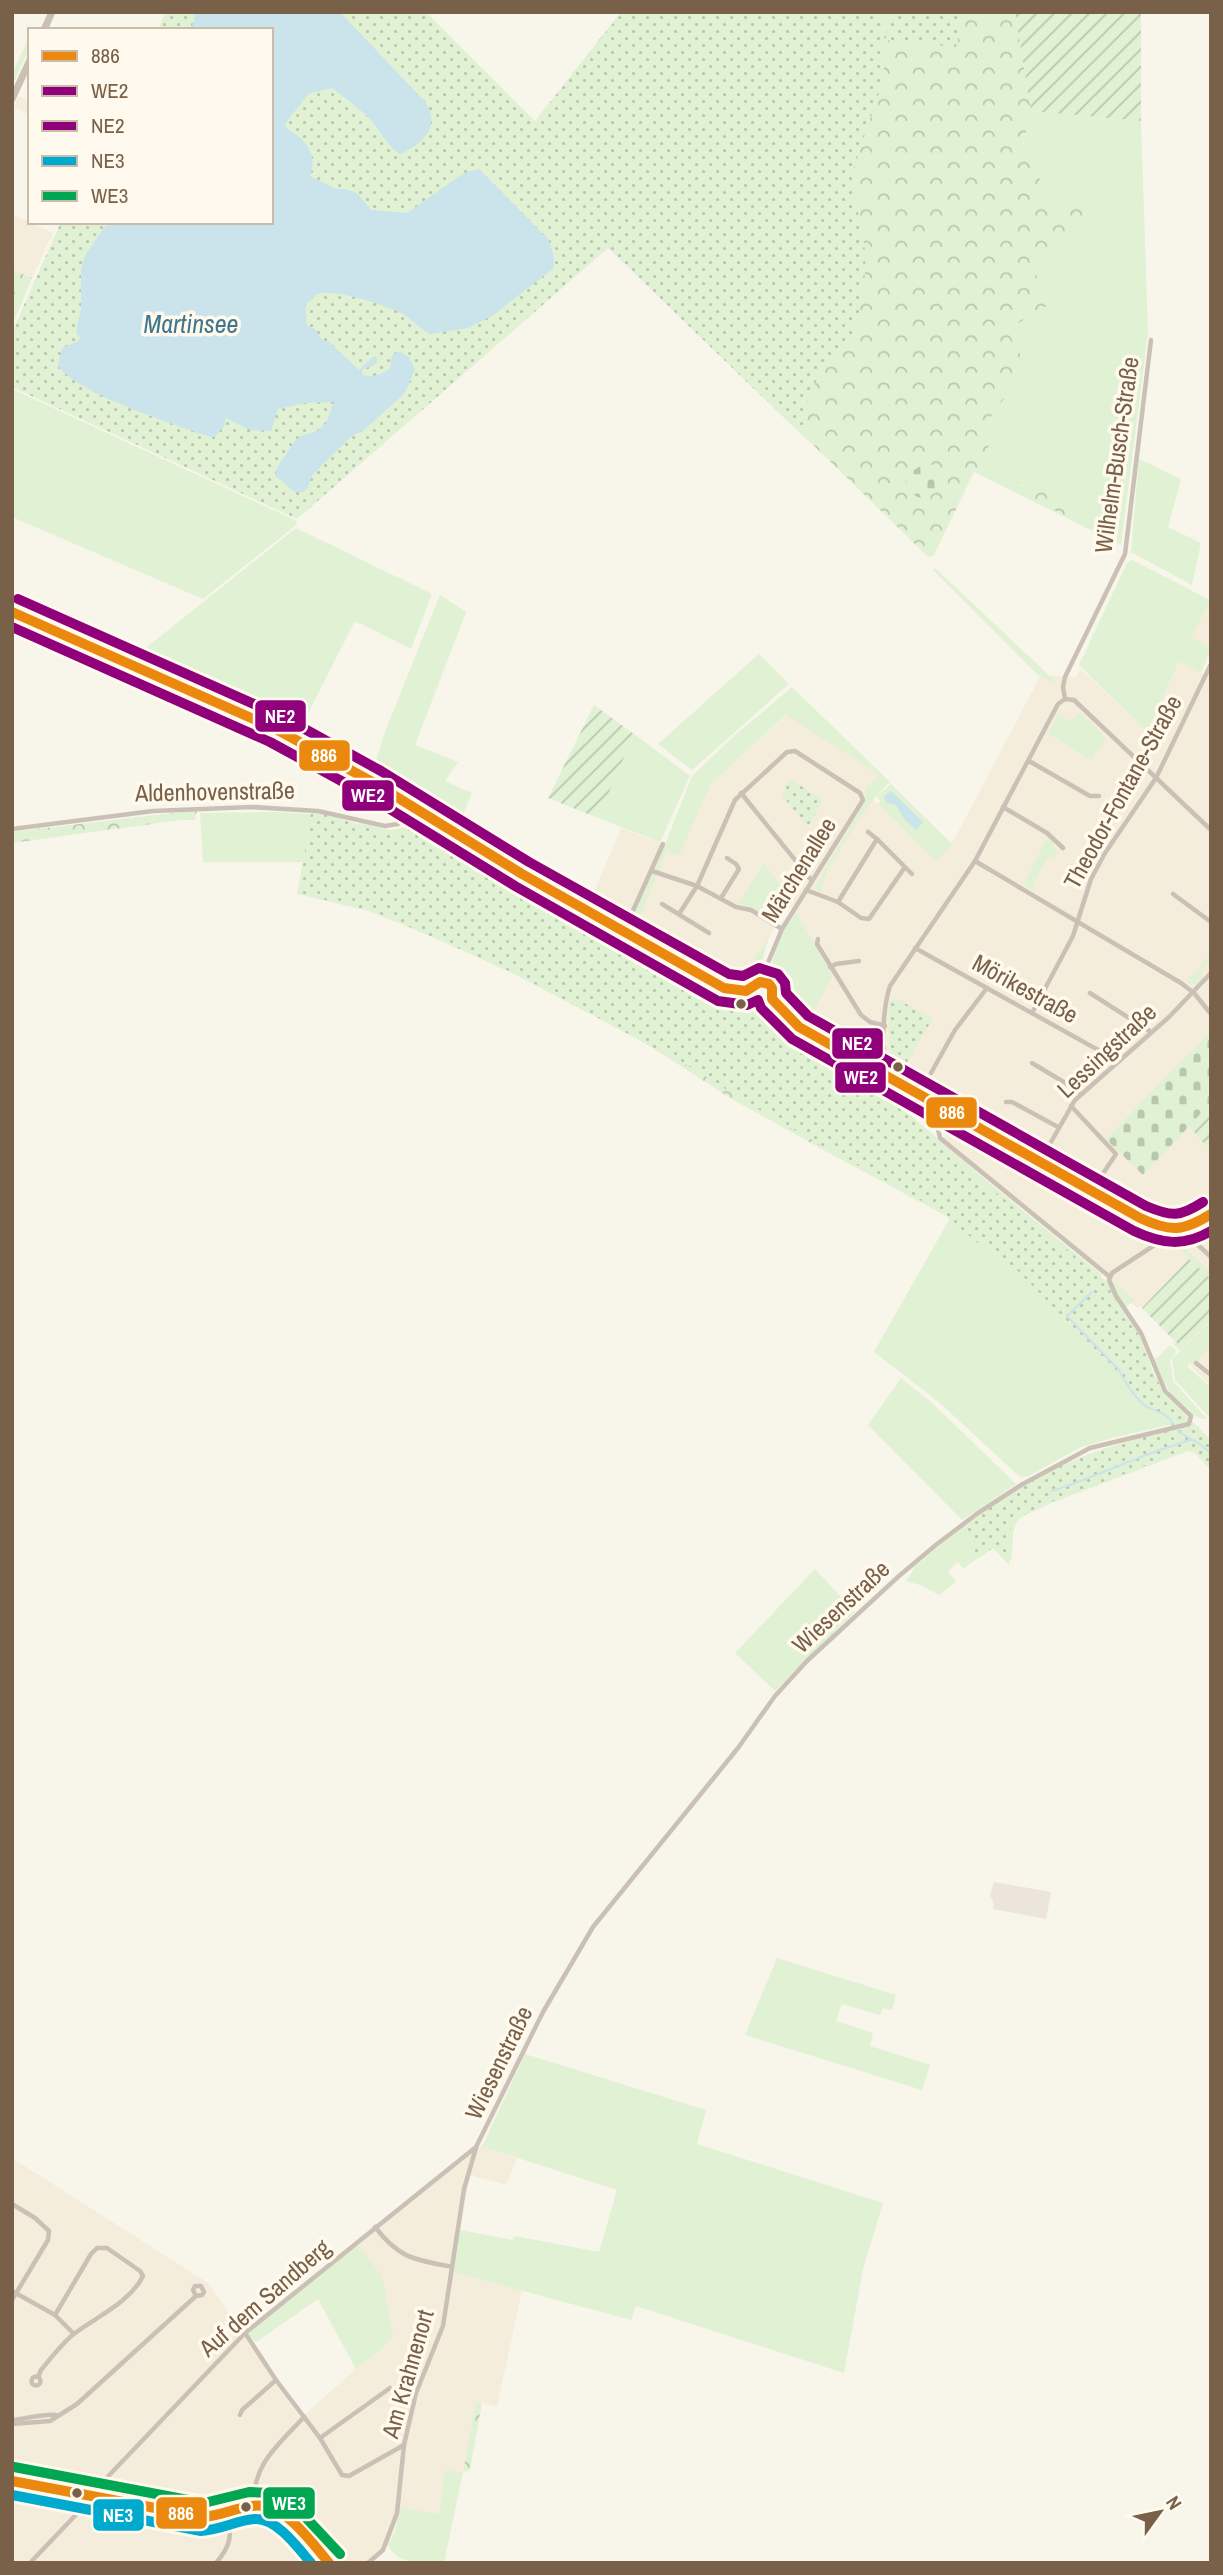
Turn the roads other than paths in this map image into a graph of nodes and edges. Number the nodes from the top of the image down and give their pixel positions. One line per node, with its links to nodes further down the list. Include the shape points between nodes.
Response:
1 (28, 64): 2 (main road)
2 (12, 99)
3 (1151, 340): 6 (street, Wilhelm-Busch-Straße, via 1125,554 1065,677)
4 (12, 612): 12 (street, via 245,714)
5 (1211, 664): 8 (street, Theodor-Fontane-Straße)
6 (1065, 699): 7 (street, Wilhelm-Busch-Straße, via 1058,704); 8 (street, via 1074,700)
7 (1029, 761): 10 (street, via 1090,796); 11 (street, Wilhelm-Busch-Straße)
8 (1156, 778): 14 (street); 32 (street, Theodor-Fontane-Straße, via 1105,853)
9 (741, 793): 24 (street); 24 (street, Märchenallee, via 791,750 860,793 863,797 850,821); 25 (street)
10 (1099, 796)
11 (1003, 807): 18 (street, via 1047,832); 20 (street, Wilhelm-Busch-Straße)
12 (415, 811): 13 (street, Aldenhovenstraße, via 398,824 385,826 318,811 253,807 153,811); 45 (street)
13 (12, 829)
14 (1211, 830)
15 (868, 832): 16 (street)
16 (877, 839): 21 (street); 29 (street)
17 (663, 844): 22 (street)
18 (1063, 848)
19 (727, 858): 28 (street, via 739,869)
20 (975, 861): 32 (street); 38 (street, Wilhelm-Busch-Straße)
21 (905, 867): 23 (street); 29 (street, via 869,919)
22 (652, 871): 25 (street); 34 (street)
23 (912, 874)
24 (812, 881): 26 (street, Märchenallee)
25 (697, 886): 28 (street); 31 (street)
26 (806, 890): 29 (street); 35 (street, Märchenallee)
27 (1173, 894): 33 (street)
28 (721, 898): 35 (street)
29 (838, 902)
30 (662, 904): 31 (street)
31 (679, 914): 36 (street)
32 (1077, 922): 49 (street); 52 (street, Theodor-Fontane-Straße)
33 (1211, 922)
34 (627, 924)
35 (782, 929): 40 (street, Märchenallee)
36 (709, 933)
37 (818, 939): 41 (street)
38 (915, 948): 46 (street, Mörikestraße); 54 (street, Wilhelm-Busch-Straße, via 890,986)
39 (859, 961): 41 (street)
40 (768, 962): 43 (street, Märchenallee); 44 (street, Märchenallee)
41 (830, 967): 54 (street, via 861,1015)
42 (1211, 973): 49 (street, Lessingstraße)
43 (760, 982): 44 (street); 47 (street)
44 (769, 984): 51 (street)
45 (724, 988): 47 (street); 50 (street)
46 (987, 988): 52 (street, Mörikestraße); 61 (street)
47 (752, 989): 50 (street)
48 (1090, 993): 55 (street)
49 (1194, 993): 53 (street); 55 (street, Lessingstraße)
50 (752, 998): 51 (street, via 758,1004)
51 (770, 1001): 60 (street, via 799,1027); 60 (street, via 794,1029 853,1064)
52 (1032, 1013): 58 (street, Mörikestraße)
53 (1211, 1014)
54 (885, 1026): 56 (street, Wilhelm-Busch-Straße)
55 (1151, 1032): 58 (street, Lessingstraße)
56 (885, 1047): 57 (street, Wilhelm-Busch-Straße); 60 (street)
57 (885, 1062): 60 (street); 62 (street, Wilhelm-Busch-Straße)
58 (1118, 1062): 63 (street, Lessingstraße)
59 (1032, 1063): 63 (street)
60 (874, 1071): 62 (street); 66 (street)
61 (930, 1073)
62 (887, 1076): 66 (street)
63 (1082, 1093): 65 (street, Lessingstraße)
64 (1006, 1102): 67 (street)
65 (1071, 1106): 67 (street, Lessingstraße); 70 (street, via 1116,1154)
66 (958, 1118): 69 (street)
67 (1058, 1127): 69 (street, Lessingstraße)
68 (938, 1129): 76 (street, via 940,1138)
69 (1039, 1163): 73 (street, via 1140,1218)
70 (1098, 1181)
71 (1211, 1214): 72 (street)
72 (1192, 1227): 73 (street); 74 (street)
73 (1176, 1231): 74 (street); 76 (street)
74 (1196, 1243): 75 (street)
75 (1211, 1257)
76 (1110, 1277): 79 (street, Wiesenstraße, via 1116,1296 1146,1343 1158,1379 1191,1416 1189,1424 1090,1448 1021,1485 937,1544 807,1661 593,1927 531,2035)
77 (1196, 1363): 78 (street)
78 (1211, 1375)
79 (477, 2146): 81 (street, Auf dem Sandberg); 82 (street, Am Krahnenort, via 464,2189)
80 (12, 2204): 83 (street, via 49,2231)
81 (376, 2227): 82 (street, via 403,2255); 87 (street, Auf dem Sandberg)
82 (452, 2267): 96 (street, Am Krahnenort, via 443,2326 416,2393)
83 (14, 2292): 85 (street); 86 (street)
84 (197, 2296): 94 (street, via 77,2404 50,2421)
85 (12, 2300)
86 (55, 2315): 88 (street); 88 (street, via 97,2248 107,2248 140,2271 139,2284)
87 (245, 2333): 90 (street); 98 (street, Auf dem Sandberg)
88 (74, 2334): 89 (street)
89 (38, 2377)
90 (276, 2380): 92 (street); 93 (street)
91 (390, 2388): 95 (street)
92 (240, 2415)
93 (304, 2417): 95 (street); 99 (street, via 263,2462 255,2482)
94 (12, 2422)
95 (320, 2438): 96 (street, via 342,2475 349,2476)
96 (404, 2445): 104 (street, Am Krahnenort, via 392,2530 383,2550)
97 (12, 2481): 98 (street)
98 (93, 2495): 100 (street, via 203,2517); 101 (street, Auf dem Sandberg)
99 (255, 2505): 100 (street); 103 (street, via 280,2514)
100 (227, 2515): 102 (street, via 231,2536)
101 (33, 2562)
102 (216, 2563)
103 (330, 2563)
104 (368, 2563)

